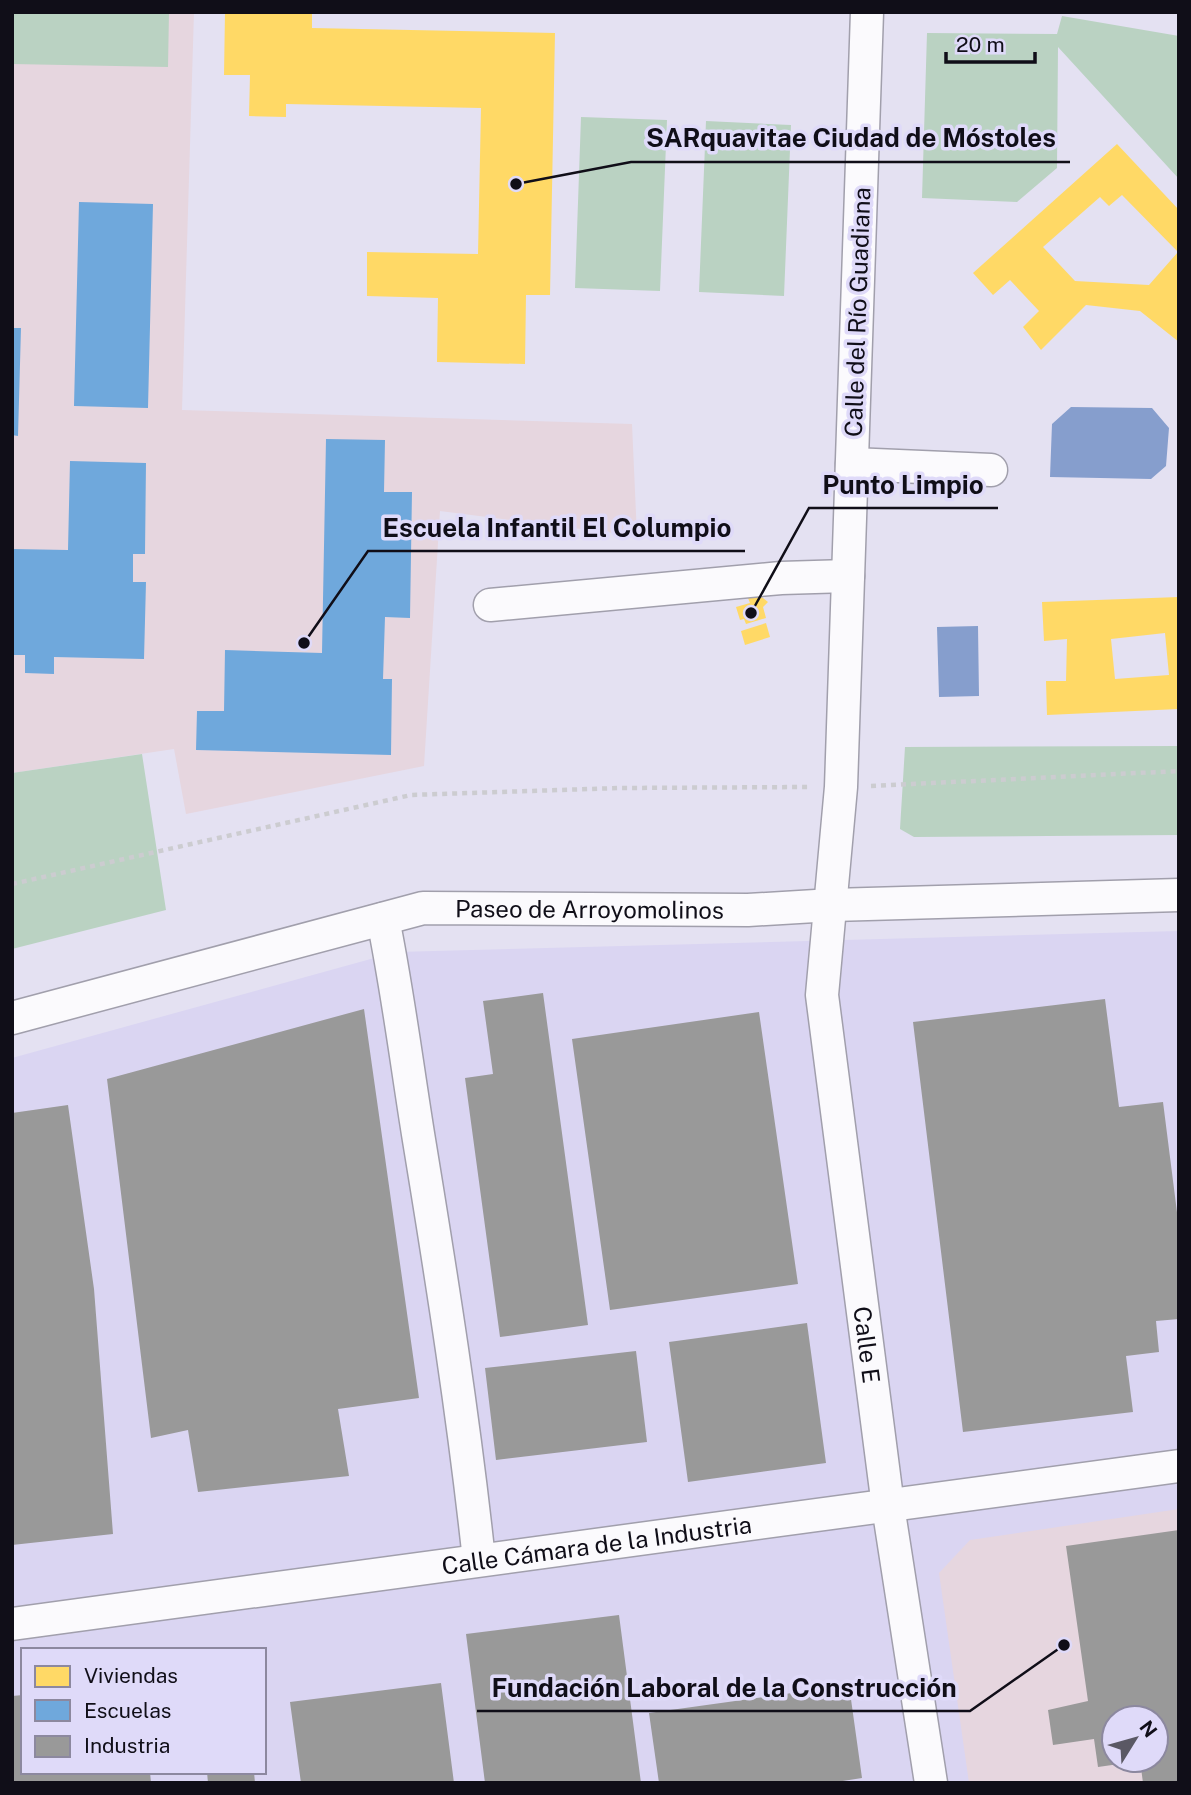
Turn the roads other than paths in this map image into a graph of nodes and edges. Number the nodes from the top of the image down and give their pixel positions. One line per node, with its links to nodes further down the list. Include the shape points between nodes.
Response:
1 (867, 12): 2 (street, Calle del Río Guadiana)
2 (852, 464): 3 (street); 4 (street, Calle del Río Guadiana)
3 (991, 470)
4 (848, 576): 5 (street); 7 (street, Calle del Río Guadiana)
5 (490, 605)
6 (1179, 895): 7 (street, Paseo de Arroyomolinos)
7 (832, 905): 8 (street, Paseo de Arroyomolinos, via 748,910 424,908); 11 (street, Calle E, via 822,995)
8 (383, 919): 9 (street, Paseo de Arroyomolinos); 12 (street, via 463,1412)
9 (12, 1018)
10 (1179, 1465): 11 (street, Calle Cámara de la Industria)
11 (888, 1506): 12 (street, Calle Cámara de la Industria); 14 (street, Calle E)
12 (479, 1560): 13 (street, Calle Cámara de la Industria)
13 (12, 1624)
14 (931, 1783)

